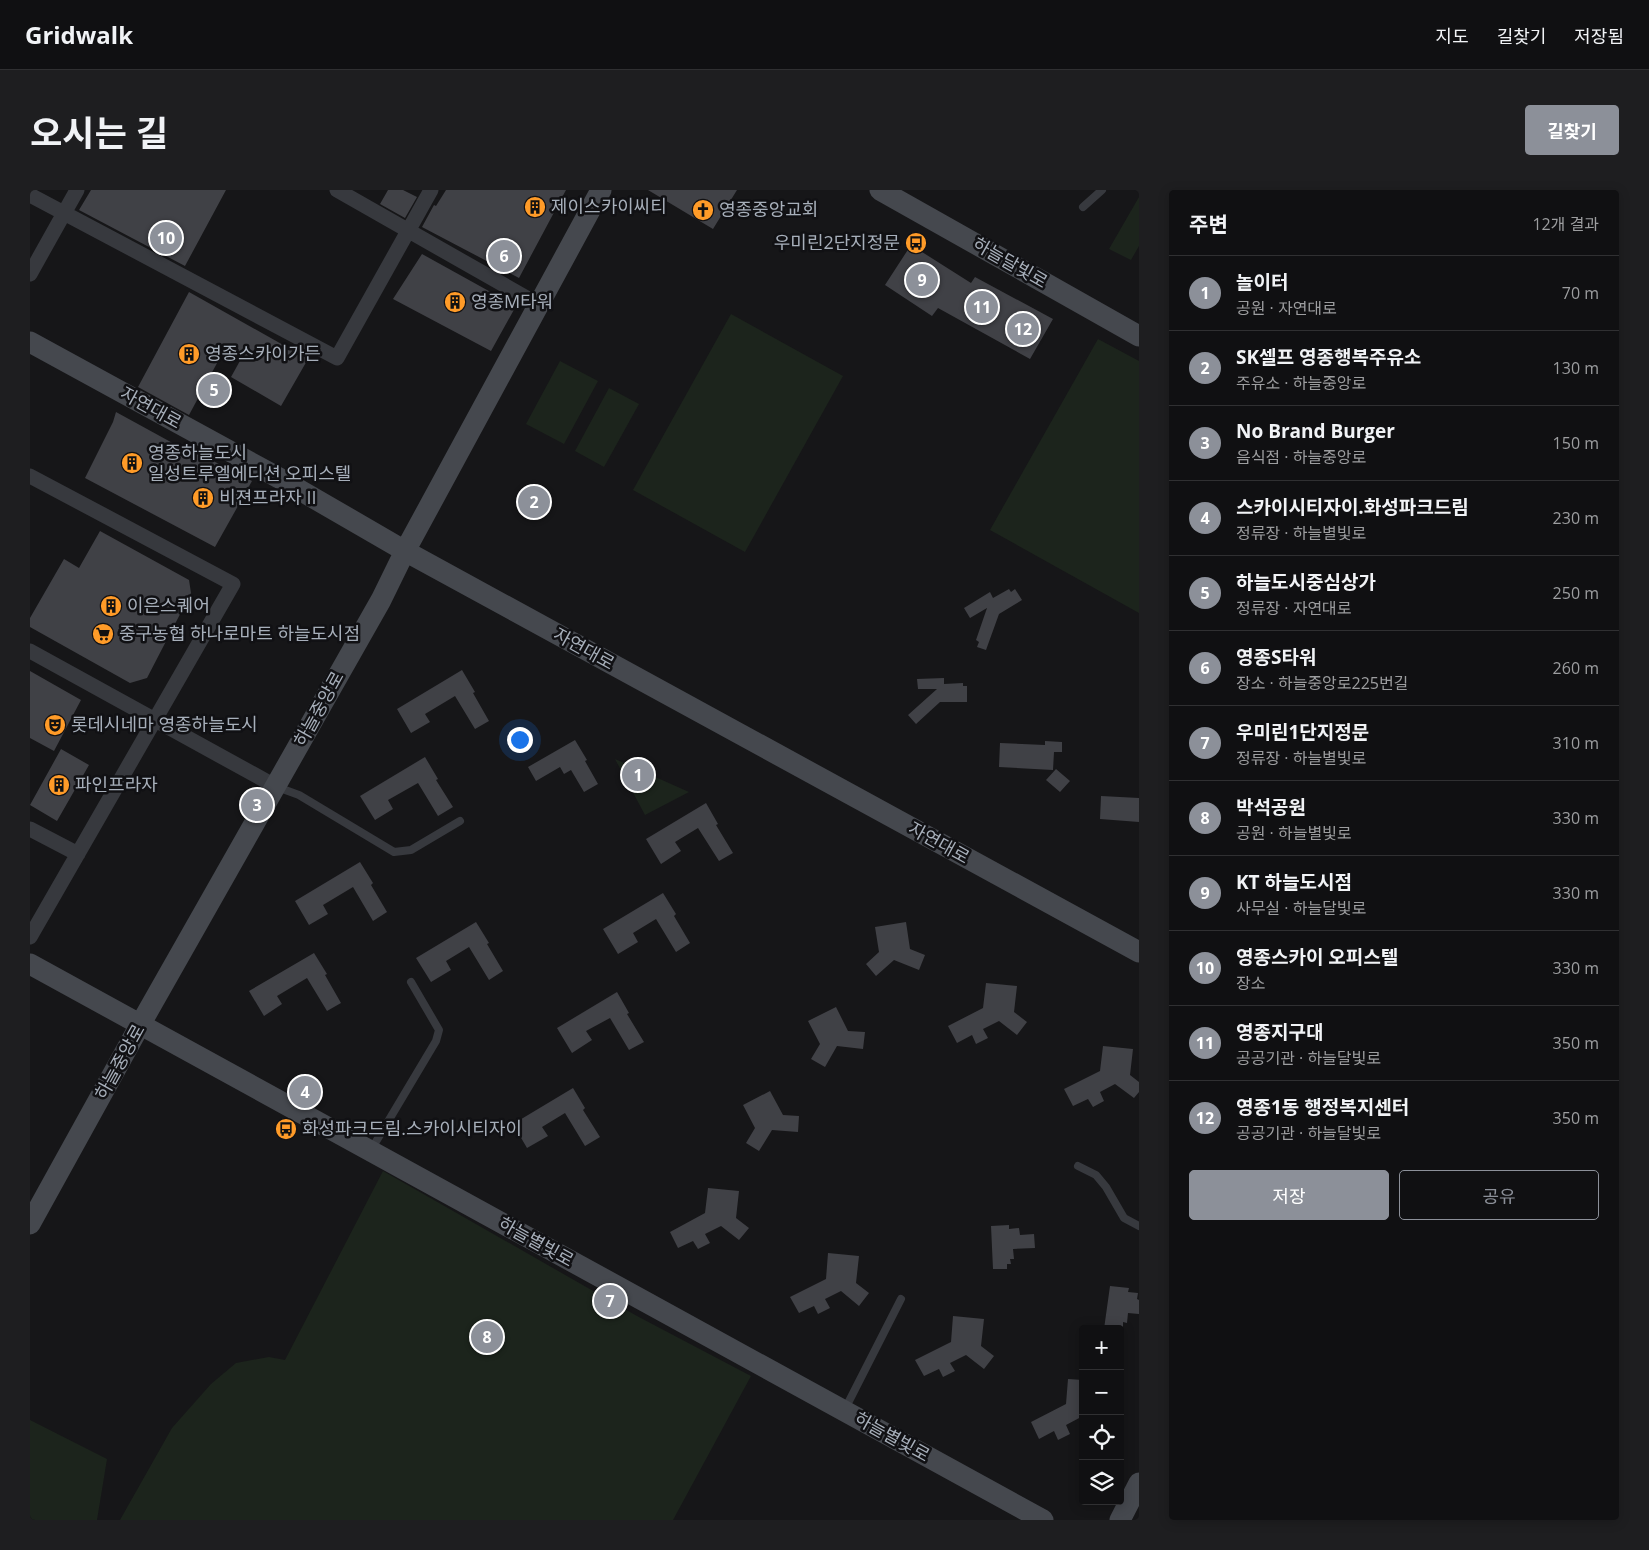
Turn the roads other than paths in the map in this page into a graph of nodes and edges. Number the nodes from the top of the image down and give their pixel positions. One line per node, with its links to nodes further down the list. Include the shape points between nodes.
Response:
1 (77, 190): 9 (street)
2 (337, 190): 10 (street)
3 (431, 190): 10 (street)
4 (601, 190): 12 (street, 하늘중앙로)
5 (1102, 190): 8 (lane)
6 (886, 191): 13 (street, 하늘달빛로)
7 (30, 195): 9 (street)
8 (1083, 206)
9 (64, 213): 10 (street, via 337,358); 11 (street)
10 (408, 230): 12 (street)
11 (30, 274)
12 (539, 305): 16 (street, 하늘중앙로)
13 (1139, 336)
14 (30, 342): 16 (street, 자연대로)
15 (30, 476): 18 (street, via 233,584)
16 (405, 551): 19 (street, 하늘중앙로, via 381,600); 24 (street, 자연대로)
17 (30, 651): 18 (street)
18 (155, 720): 19 (street); 22 (street)
19 (275, 786): 20 (lane, via 299,795 394,852 411,850); 27 (street, 하늘중앙로)
20 (460, 821)
21 (30, 829): 22 (street)
22 (78, 854): 23 (street)
23 (30, 938)
24 (1139, 952)
25 (30, 964): 27 (street, 하늘별빛로)
26 (411, 982): 28 (lane, via 439,1030 436,1041)
27 (140, 1026): 28 (street, 하늘별빛로); 30 (street, 하늘중앙로)
28 (370, 1151): 33 (street, 하늘별빛로)
29 (1078, 1166): 31 (lane, via 1096,1175 1124,1218)
30 (30, 1224)
31 (1139, 1226)
32 (901, 1299): 33 (lane)
33 (844, 1411): 35 (street, 하늘별빛로)
34 (1139, 1483): 36 (street)
35 (1043, 1520)
36 (1120, 1520)

